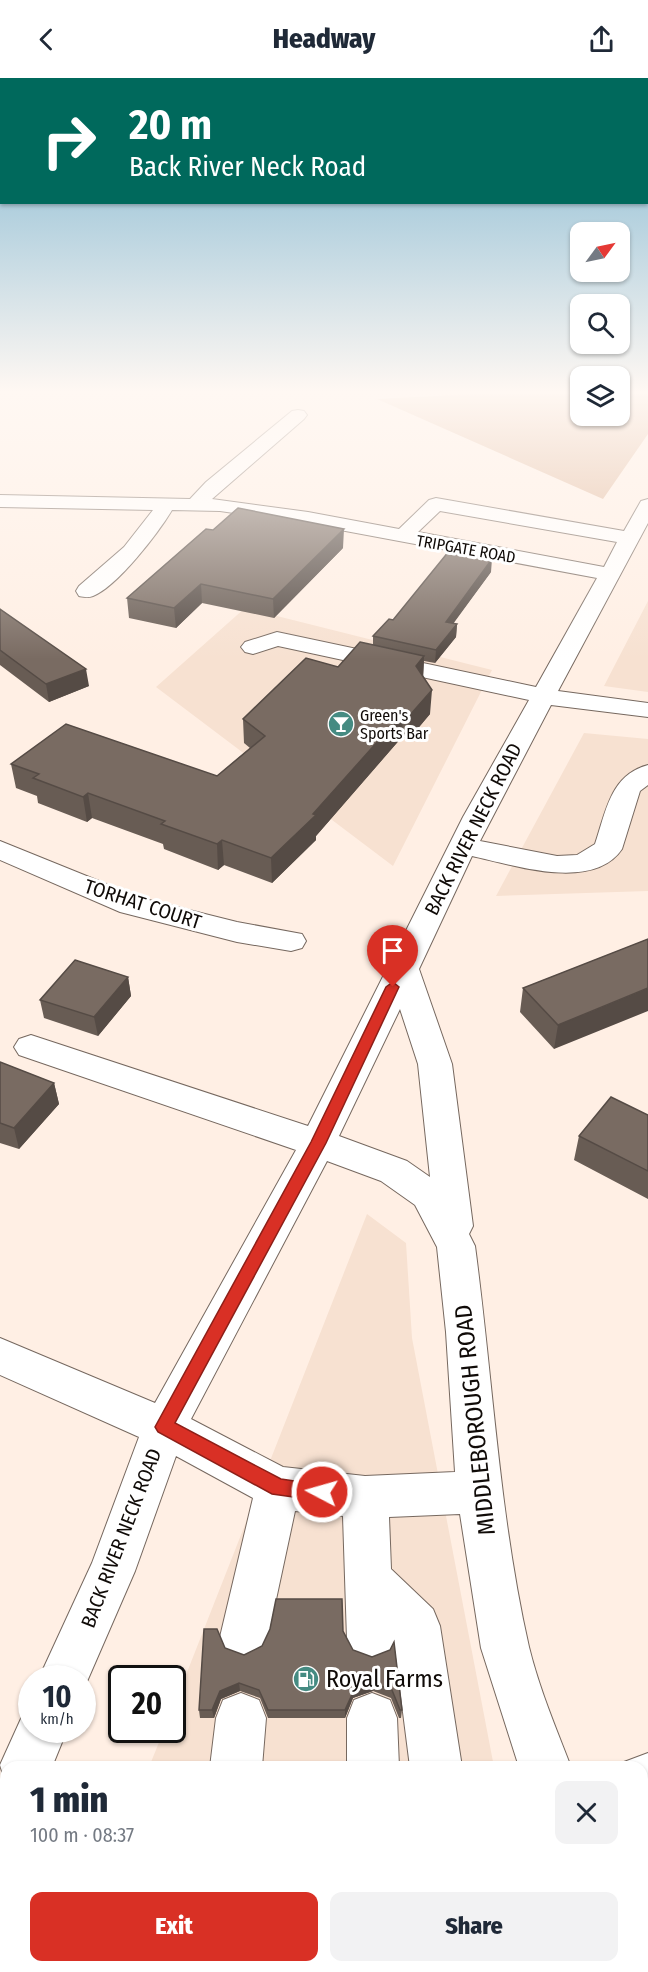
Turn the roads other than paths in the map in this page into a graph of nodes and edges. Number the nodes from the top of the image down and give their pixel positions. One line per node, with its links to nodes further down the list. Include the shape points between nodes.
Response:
1 (217, 482): 4 (street)
2 (0, 501): 3 (street, TRIPGATE ROAD)
3 (166, 504): 4 (street, TRIPGATE ROAD); 8 (street, via 149,532)
4 (196, 504): 6 (street, TRIPGATE ROAD, via 308,518)
5 (640, 526): 6 (street, via 436,504); 7 (street, BACK RIVER NECK ROAD)
6 (402, 537): 7 (street, TRIPGATE ROAD)
7 (609, 574): 10 (street, BACK RIVER NECK ROAD)
8 (87, 591)
9 (253, 648): 10 (street, via 277,639)
10 (542, 696): 11 (street); 13 (street, BACK RIVER NECK ROAD)
11 (648, 710)
12 (648, 773): 13 (street, via 628,788 608,849 583,863 557,865)
13 (463, 846): 16 (street, BACK RIVER NECK ROAD)
14 (0, 850): 15 (street, TORHAT COURT, via 131,905 237,932)
15 (291, 941)
16 (402, 967): 18 (street, BACK RIVER NECK ROAD); 19 (street, via 435,1064)
17 (31, 1047): 18 (street, MIDDLEBOROUGH ROAD)
18 (318, 1143): 19 (street, MIDDLEBOROUGH ROAD, via 394,1171 428,1195); 21 (street, BACK RIVER NECK ROAD)
19 (456, 1246): 23 (street, MIDDLEBOROUGH ROAD)
20 (0, 1356): 21 (street)
21 (164, 1427): 22 (street); 28 (street, BACK RIVER NECK ROAD, via 112,1570)
22 (278, 1488): 24 (street); 26 (street)
23 (479, 1492): 24 (street); 36 (street, MIDDLEBOROUGH ROAD, via 505,1648)
24 (365, 1497): 25 (street)
25 (367, 1578): 27 (street); 35 (street, via 416,1626)
26 (244, 1637)
27 (371, 1639)
28 (70, 1665)
29 (241, 1718): 33 (street)
30 (372, 1718): 34 (street)
31 (36, 1743): 32 (street)
32 (28, 1761)
33 (237, 1761)
34 (374, 1761)
35 (435, 1761)
36 (543, 1761)

